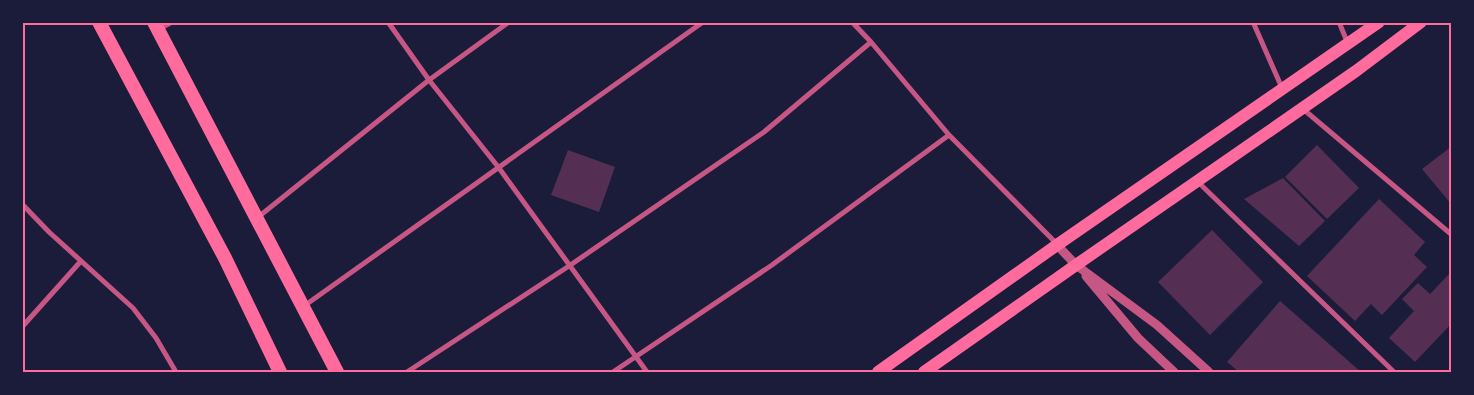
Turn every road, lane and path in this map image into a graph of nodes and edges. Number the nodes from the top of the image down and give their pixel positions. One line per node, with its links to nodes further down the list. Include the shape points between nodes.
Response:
1 (100, 22): 31 (highway, via 225,258)
2 (172, 22): 11 (street)
3 (388, 22): 14 (street)
4 (509, 22): 14 (street)
5 (703, 22): 18 (street)
6 (852, 22): 12 (street)
7 (1253, 22): 15 (street)
8 (1339, 22): 13 (street)
9 (1379, 22): 13 (main road)
10 (1420, 22): 16 (main road)
11 (156, 26): 21 (highway)
12 (871, 42): 17 (street); 26 (street, via 764,132)
13 (1348, 44): 15 (main road)
14 (429, 80): 18 (street); 21 (street)
15 (1282, 88): 23 (main road)
16 (1301, 108): 19 (main road); 22 (street)
17 (949, 135): 23 (street); 29 (street, via 772,265)
18 (499, 168): 26 (street); 27 (street)
19 (1197, 181): 25 (main road); 40 (street)
20 (22, 204): 24 (street)
21 (256, 219): 27 (highway)
22 (1452, 236)
23 (1057, 245): 25 (street); 36 (main road)
24 (81, 261): 28 (street); 30 (street, via 133,308)
25 (1076, 265): 37 (main road); 38 (street, via 1138,338); 39 (street, via 1157,325)
26 (569, 266): 29 (street); 33 (street)
27 (302, 307): 32 (highway)
28 (22, 327)
29 (635, 357): 34 (street); 35 (street)
30 (176, 372)
31 (280, 372)
32 (337, 372)
33 (407, 372)
34 (613, 372)
35 (647, 372)
36 (878, 372)
37 (924, 372)
38 (1174, 372)
39 (1209, 372)
40 (1394, 372)

